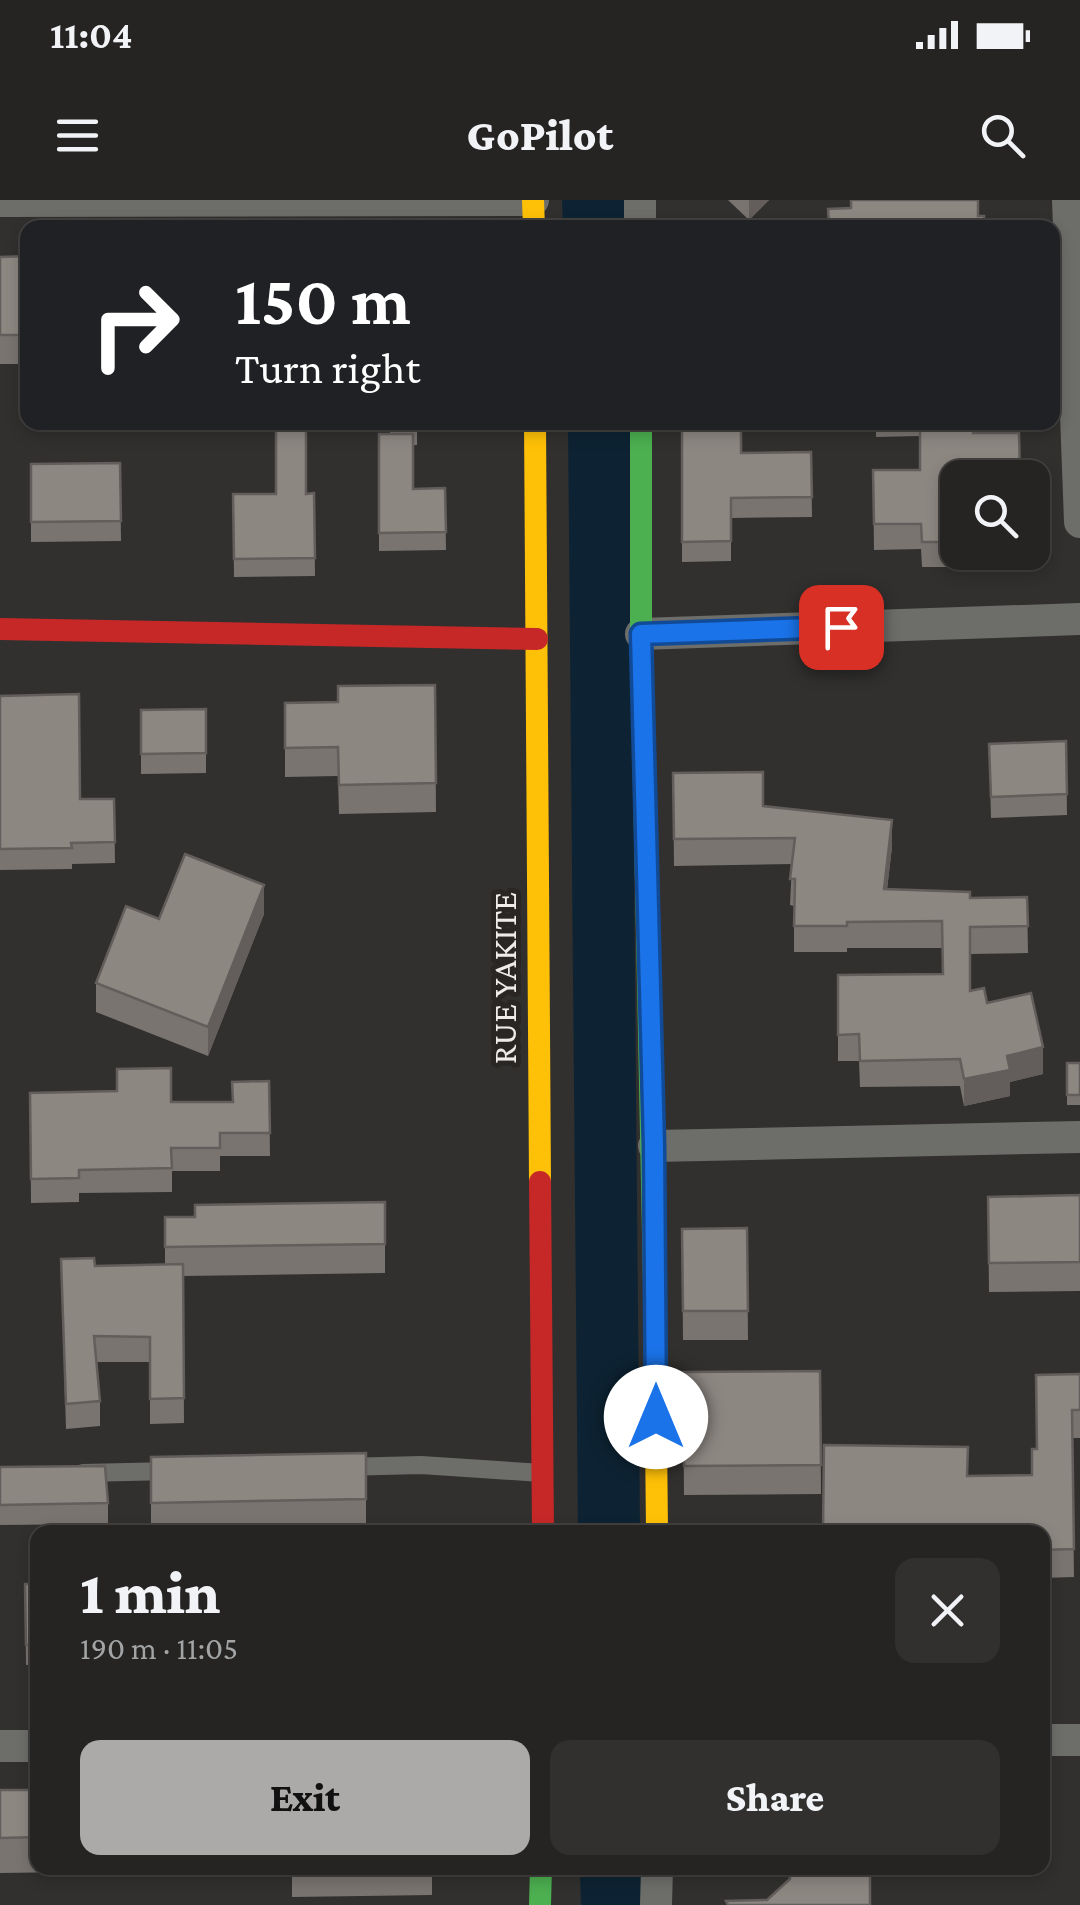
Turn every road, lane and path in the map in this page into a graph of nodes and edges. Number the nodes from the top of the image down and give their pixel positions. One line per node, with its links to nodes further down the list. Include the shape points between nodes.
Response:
1 (534, 200): 3 (street)
2 (1068, 200): 6 (street)
3 (0, 201)
4 (535, 430): 10 (street, RUE YAKITE)
5 (641, 430): 9 (street)
6 (1080, 522)
7 (1080, 619): 9 (street)
8 (2, 626): 10 (street)
9 (641, 634): 12 (street)
10 (537, 639): 16 (street, RUE YAKITE)
11 (1080, 1138): 12 (street)
12 (654, 1146): 18 (street)
13 (323, 1468): 16 (lane)
14 (186, 1470): 15 (lane)
15 (68, 1473)
16 (542, 1473): 17 (street, RUE YAKITE)
17 (543, 1525)
18 (657, 1525)
19 (1050, 1740): 20 (street)
20 (1080, 1740)
21 (0, 1746): 22 (street)
22 (30, 1746)
23 (541, 1875): 25 (street)
24 (657, 1875): 26 (street)
25 (540, 1905)
26 (656, 1905)

